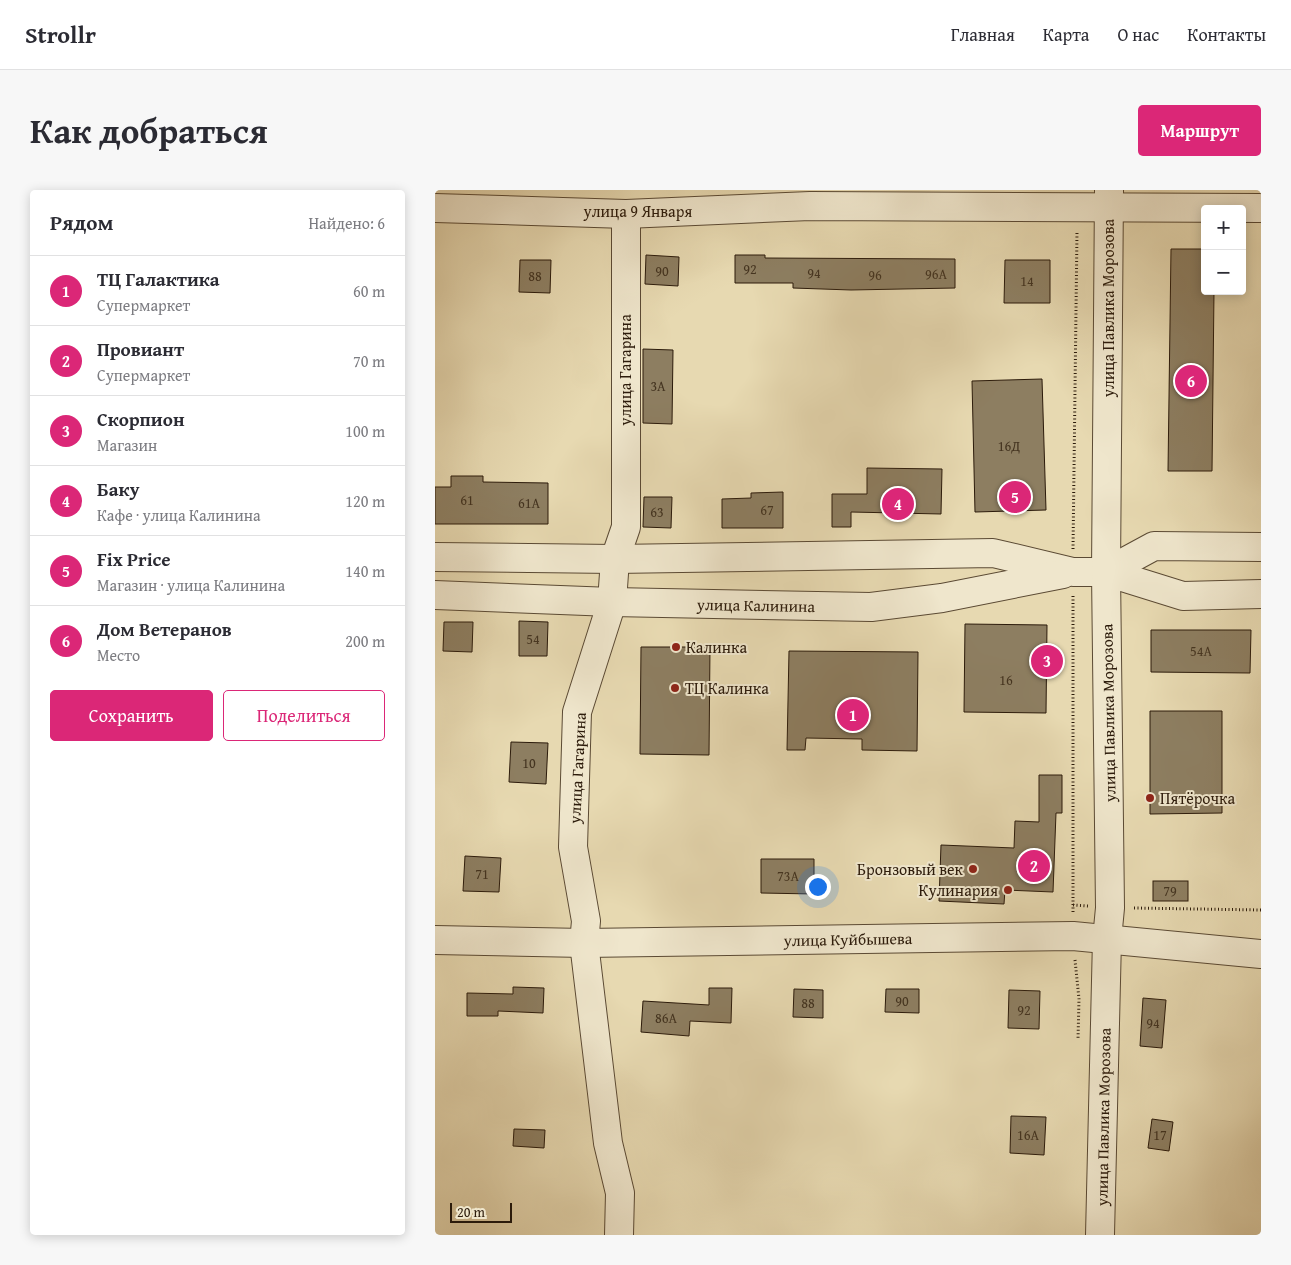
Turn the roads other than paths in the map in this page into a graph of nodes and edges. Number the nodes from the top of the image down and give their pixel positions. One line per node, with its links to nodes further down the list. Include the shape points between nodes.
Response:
1 (1109, 200): 3 (street, улица 9 Января); 4 (street, улица 9 Января, via 1077,209 810,206); 9 (street, улица Павлика Морозова)
2 (435, 208): 4 (street, улица 9 Января)
3 (1261, 208)
4 (626, 214): 7 (street, улица Гагарина, via 626,527)
5 (1261, 547): 9 (street, улица Калинина, via 1154,546)
6 (435, 557): 7 (street, улица Калинина)
7 (615, 559): 8 (street, улица Калинина, via 993,553); 12 (street, улица Гагарина)
8 (1073, 572): 9 (street, улица Калинина); 12 (street, улица Калинина, via 942,598 871,607)
9 (1107, 572): 10 (street, улица Калинина, via 1183,596); 13 (street, улица Павлика Морозова, via 1110,908)
10 (1261, 594)
11 (435, 595): 12 (street, улица Калинина)
12 (612, 602): 15 (street, улица Гагарина, via 577,712 573,846 586,920)
13 (1107, 939): 15 (street, улица Куйбышева, via 1073,936); 16 (street, улица Куйбышева); 18 (street, улица Павлика Морозова)
14 (435, 940): 15 (street, улица Куйбышева)
15 (584, 943): 17 (street, улица Гагарина, via 608,1143 620,1193)
16 (1261, 954)
17 (619, 1235)
18 (1100, 1235)

